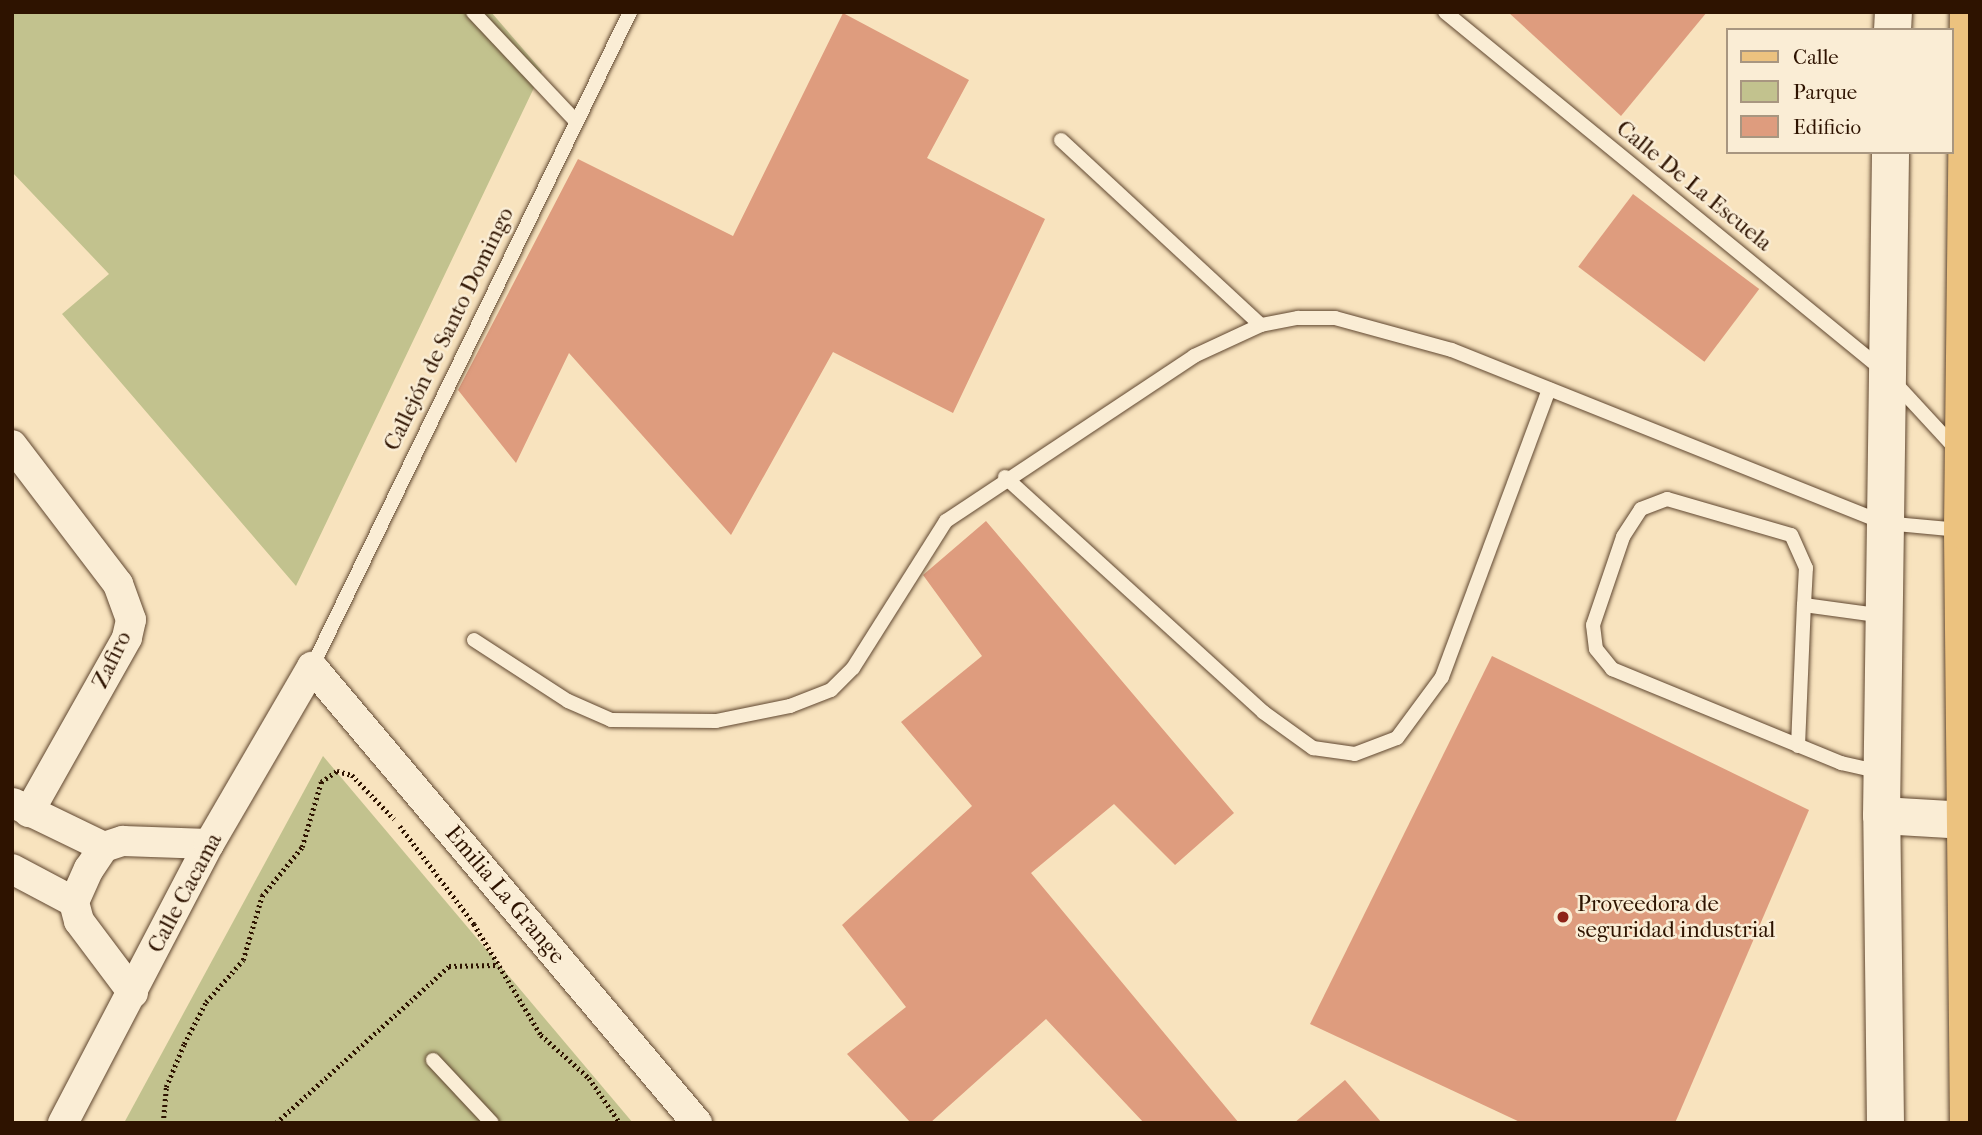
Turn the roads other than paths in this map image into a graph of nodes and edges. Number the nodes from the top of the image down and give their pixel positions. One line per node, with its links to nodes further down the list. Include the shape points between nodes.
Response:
1 (473, 12): 5 (lane)
2 (630, 12): 5 (lane, Callejón de Santo Domingo)
3 (1445, 12): 9 (lane, Calle De La Escuela)
4 (1969, 12): 12 (main road)
5 (575, 119): 19 (lane, Callejón de Santo Domingo)
6 (1061, 140): 8 (lane)
7 (1890, 154): 9 (street)
8 (1261, 325): 10 (lane, via 1335,318 1452,350); 13 (lane, via 1194,356)
9 (1884, 371): 12 (lane, Calle De La Escuela); 14 (street)
10 (1549, 389): 13 (lane, via 1442,677 1397,738 1355,754 1312,748 1263,712); 14 (lane)
11 (12, 445): 22 (street, Zafiro, via 118,584 131,621)
12 (1967, 458): 15 (main road)
13 (1005, 477): 18 (lane, via 946,521 853,668 831,690 790,706 716,721 611,720 568,701)
14 (1885, 523): 15 (lane); 17 (street)
15 (1966, 531): 24 (main road)
16 (1804, 606): 17 (lane); 20 (lane); 20 (lane, via 1806,568 1791,535 1667,499 1641,509 1623,537 1593,625 1596,649 1612,669)
17 (1884, 616): 21 (street)
18 (474, 640)
19 (312, 667): 25 (street, Calle Cacama); 33 (street, Emilia La Grange)
20 (1798, 747): 21 (lane)
21 (1882, 772): 23 (street)
22 (21, 807): 26 (street)
23 (1881, 815): 24 (street); 34 (street)
24 (1966, 820): 35 (main road)
25 (209, 844): 26 (street, via 123,841); 29 (street, Calle Cacama)
26 (104, 847): 28 (street)
27 (12, 869): 28 (street)
28 (74, 902): 29 (street, via 79,920)
29 (133, 993): 31 (street, Calle Cacama)
30 (433, 1060): 32 (lane)
31 (63, 1123)
32 (492, 1123)
33 (697, 1123)
34 (1885, 1123)
35 (1969, 1123)

